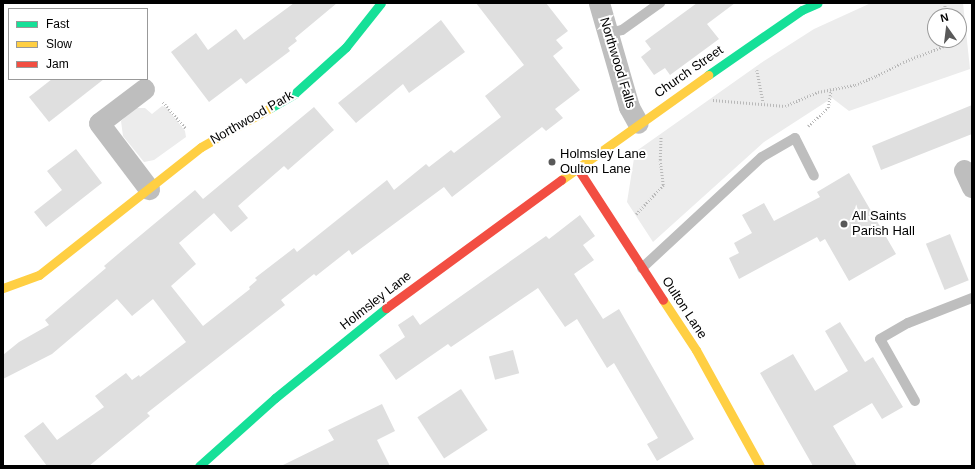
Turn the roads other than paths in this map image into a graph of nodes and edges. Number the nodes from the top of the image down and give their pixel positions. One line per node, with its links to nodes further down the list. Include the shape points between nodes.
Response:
1 (381, 3): 10 (street, Northwood Park, via 346,47 294,94 201,147)
2 (599, 3): 5 (street, Northwood Falls)
3 (660, 3): 5 (lane, via 622,30)
4 (818, 3): 7 (street, Church Street, via 802,10)
5 (608, 33): 7 (street, Northwood Falls, via 629,107)
6 (144, 89): 10 (street, via 99,123)
7 (638, 123): 8 (street, Church Street)
8 (578, 169): 11 (street, Oulton Lane); 15 (street, Holmsley Lane, via 388,307 275,398)
9 (814, 176): 11 (lane, via 795,138 762,157)
10 (149, 190): 12 (street, Northwood Park, via 39,275)
11 (642, 268): 16 (street, Oulton Lane, via 696,350)
12 (3, 288)
13 (972, 298): 14 (lane, via 908,323 880,340)
14 (915, 401)
15 (200, 466)
16 (760, 466)

